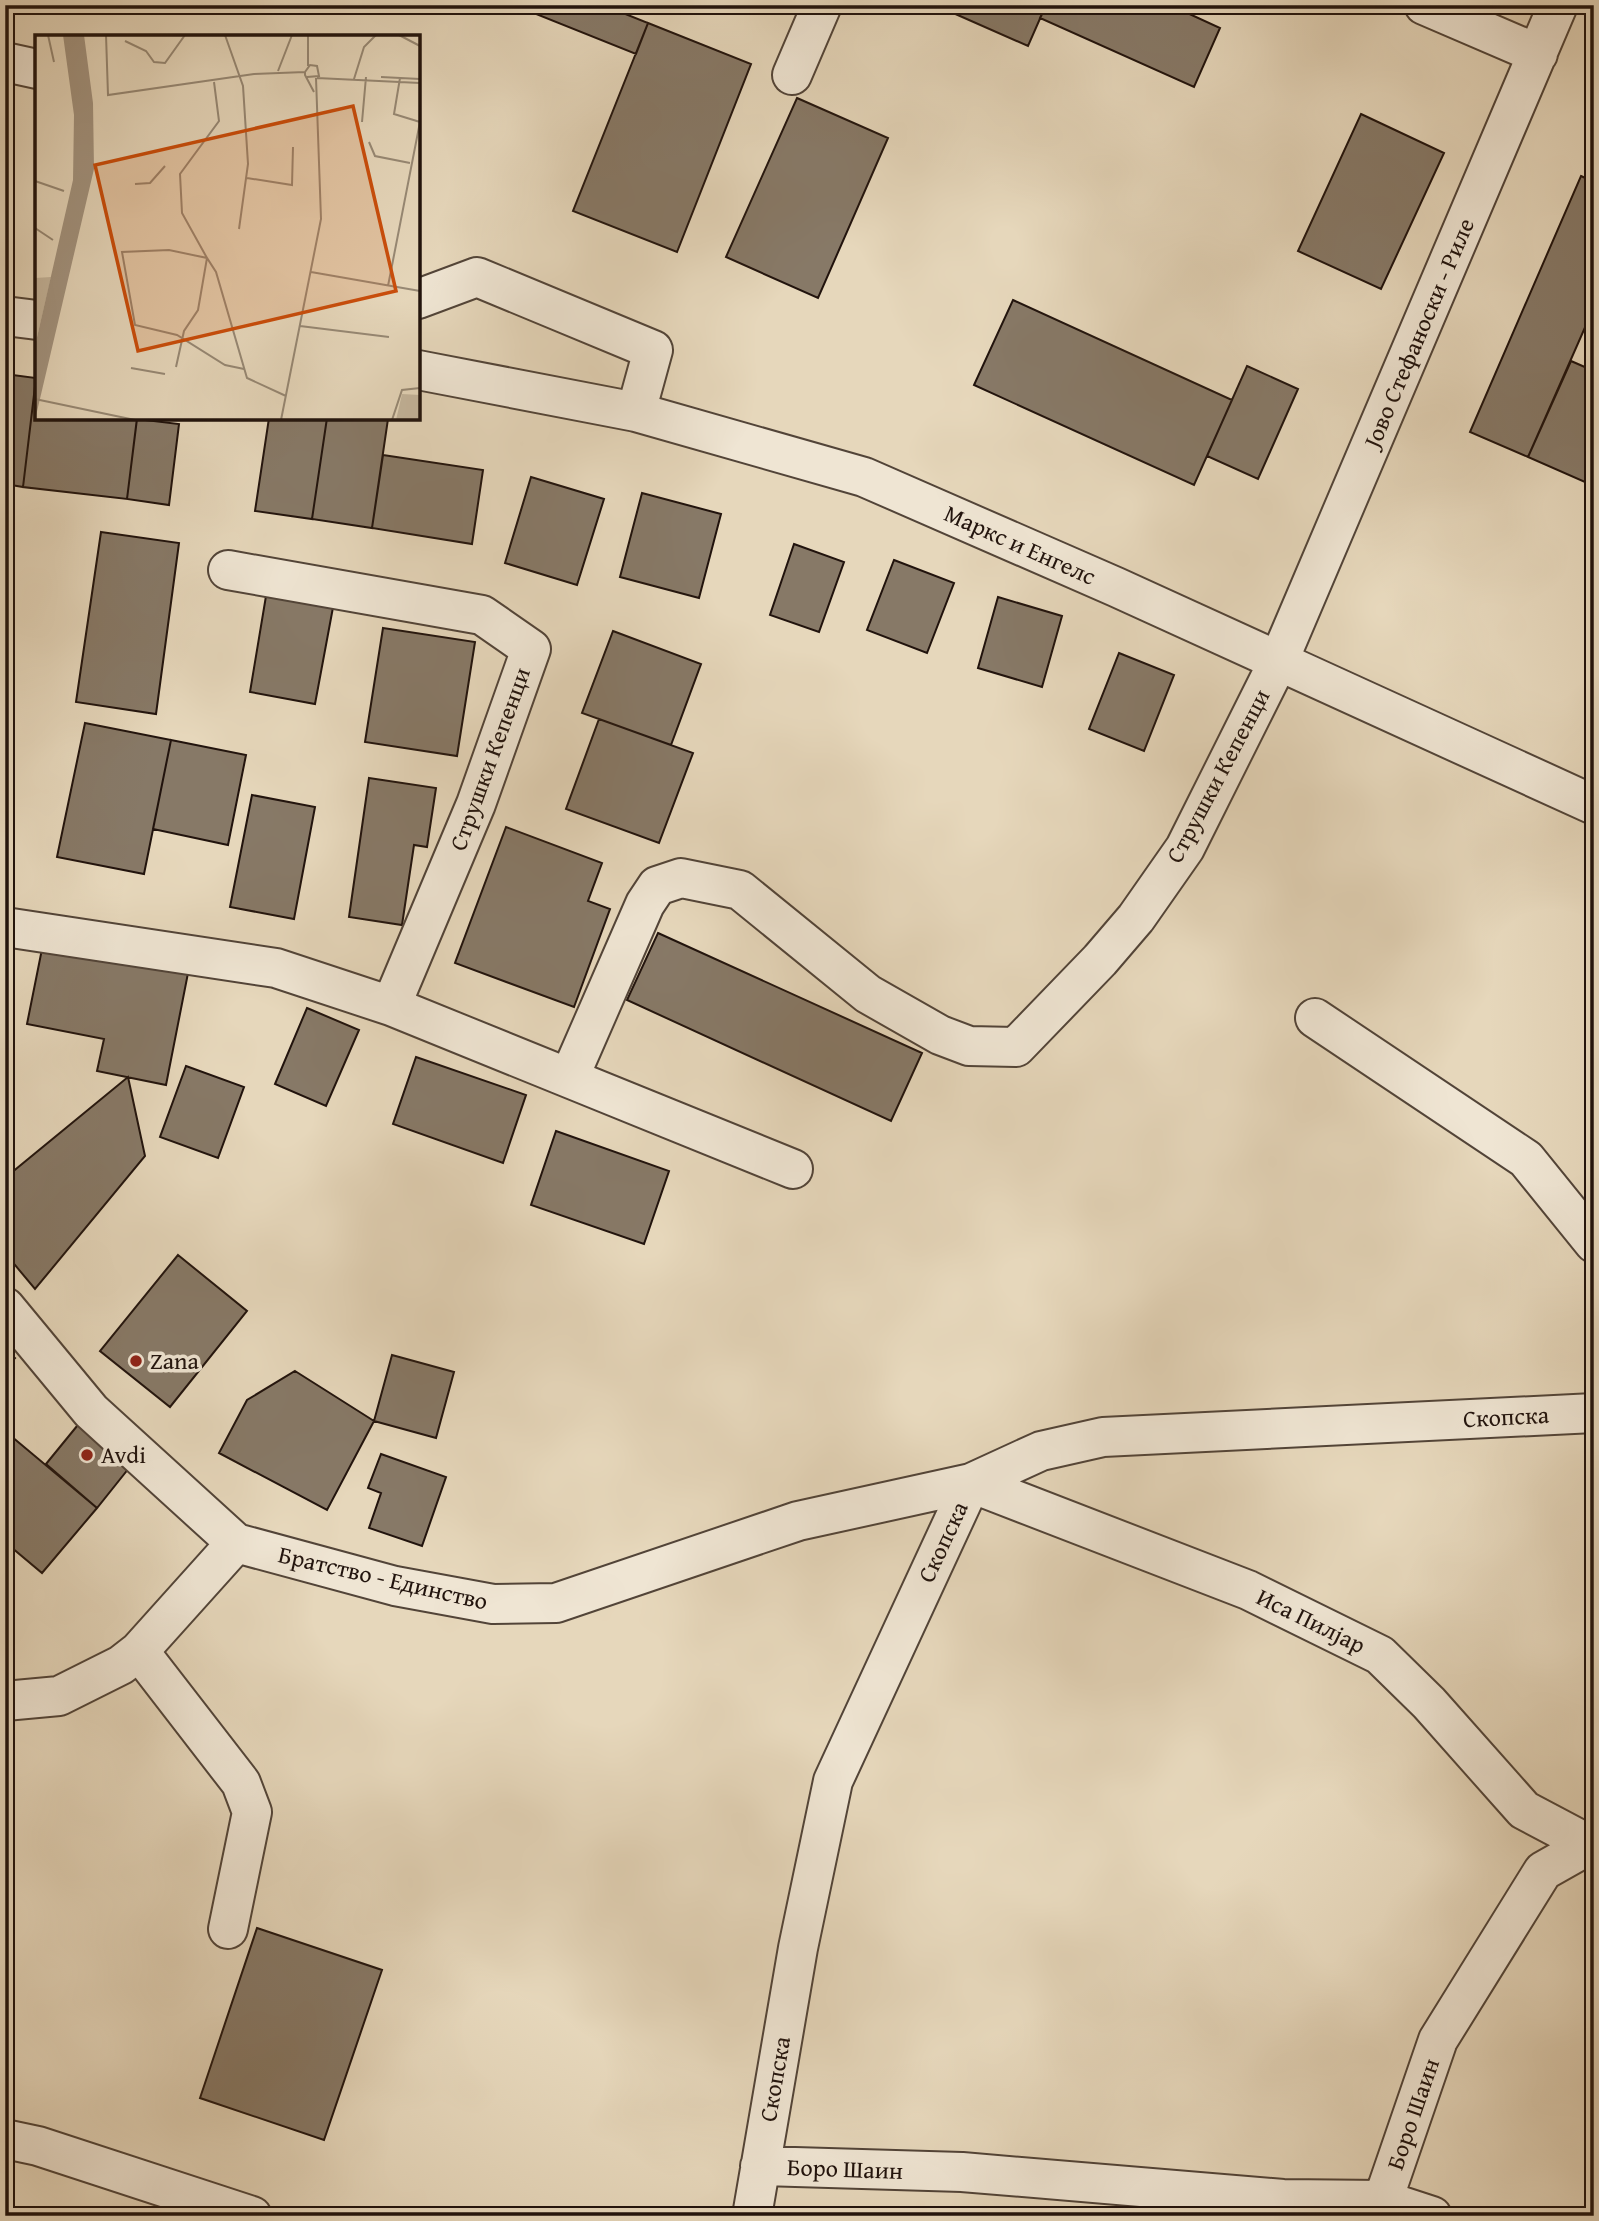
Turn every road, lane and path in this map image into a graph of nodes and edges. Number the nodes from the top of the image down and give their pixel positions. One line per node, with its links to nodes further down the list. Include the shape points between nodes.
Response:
1 (822, 5): 7 (street)
2 (1424, 5): 4 (street)
3 (1558, 5): 4 (street, Јово Стефаноски - Риле)
4 (1538, 54): 14 (street, Јово Стефаноски - Риле)
5 (5, 62): 6 (street)
6 (35, 69)
7 (792, 75)
8 (420, 298): 12 (street, via 477,277 653,349)
9 (5, 316): 10 (street)
10 (35, 320)
11 (420, 370): 12 (street, Маркс и Енгелс)
12 (636, 412): 14 (street, Маркс и Енгелс, via 864,477)
13 (228, 570): 17 (street, Струшки Кепенци, via 482,615 531,649 476,804)
14 (1279, 660): 15 (street, Маркс и Енгелс); 19 (street, Струшки Кепенци, via 1185,848 1109,950 1016,1047 969,1046 940,1035 868,994 740,890 681,878 657,886 645,904)
15 (1594, 805)
16 (5, 927): 17 (street, via 276,968)
17 (391, 1006): 19 (street)
18 (1315, 1018): 21 (street, via 1526,1159)
19 (569, 1078): 20 (street)
20 (793, 1169)
21 (1594, 1243)
22 (5, 1307): 25 (street, Братство - Единство, via 91,1411)
23 (1594, 1413): 24 (street, Скопска, via 1102,1437 1041,1451)
24 (971, 1483): 25 (street, Братство - Единство, via 798,1521 556,1603 493,1604 395,1586); 28 (street, Иса Пилјар, via 1248,1590 1380,1655 1524,1810); 31 (street, Скопска, via 833,1781 797,1948)
25 (236, 1543): 26 (street)
26 (139, 1651): 27 (street, via 59,1696); 29 (street, via 241,1783 252,1812)
27 (5, 1701)
28 (1592, 1844): 32 (street, Боро Шаин, via 1543,1871 1438,2040)
29 (228, 1929)
30 (5, 2139): 34 (street)
31 (761, 2166): 33 (street, Боро Шаин, via 962,2172); 35 (street, Скопска)
32 (1383, 2200): 33 (street, Боро Шаин); 36 (street)
33 (1280, 2207)
34 (252, 2216)
35 (752, 2216)
36 (1432, 2216)

